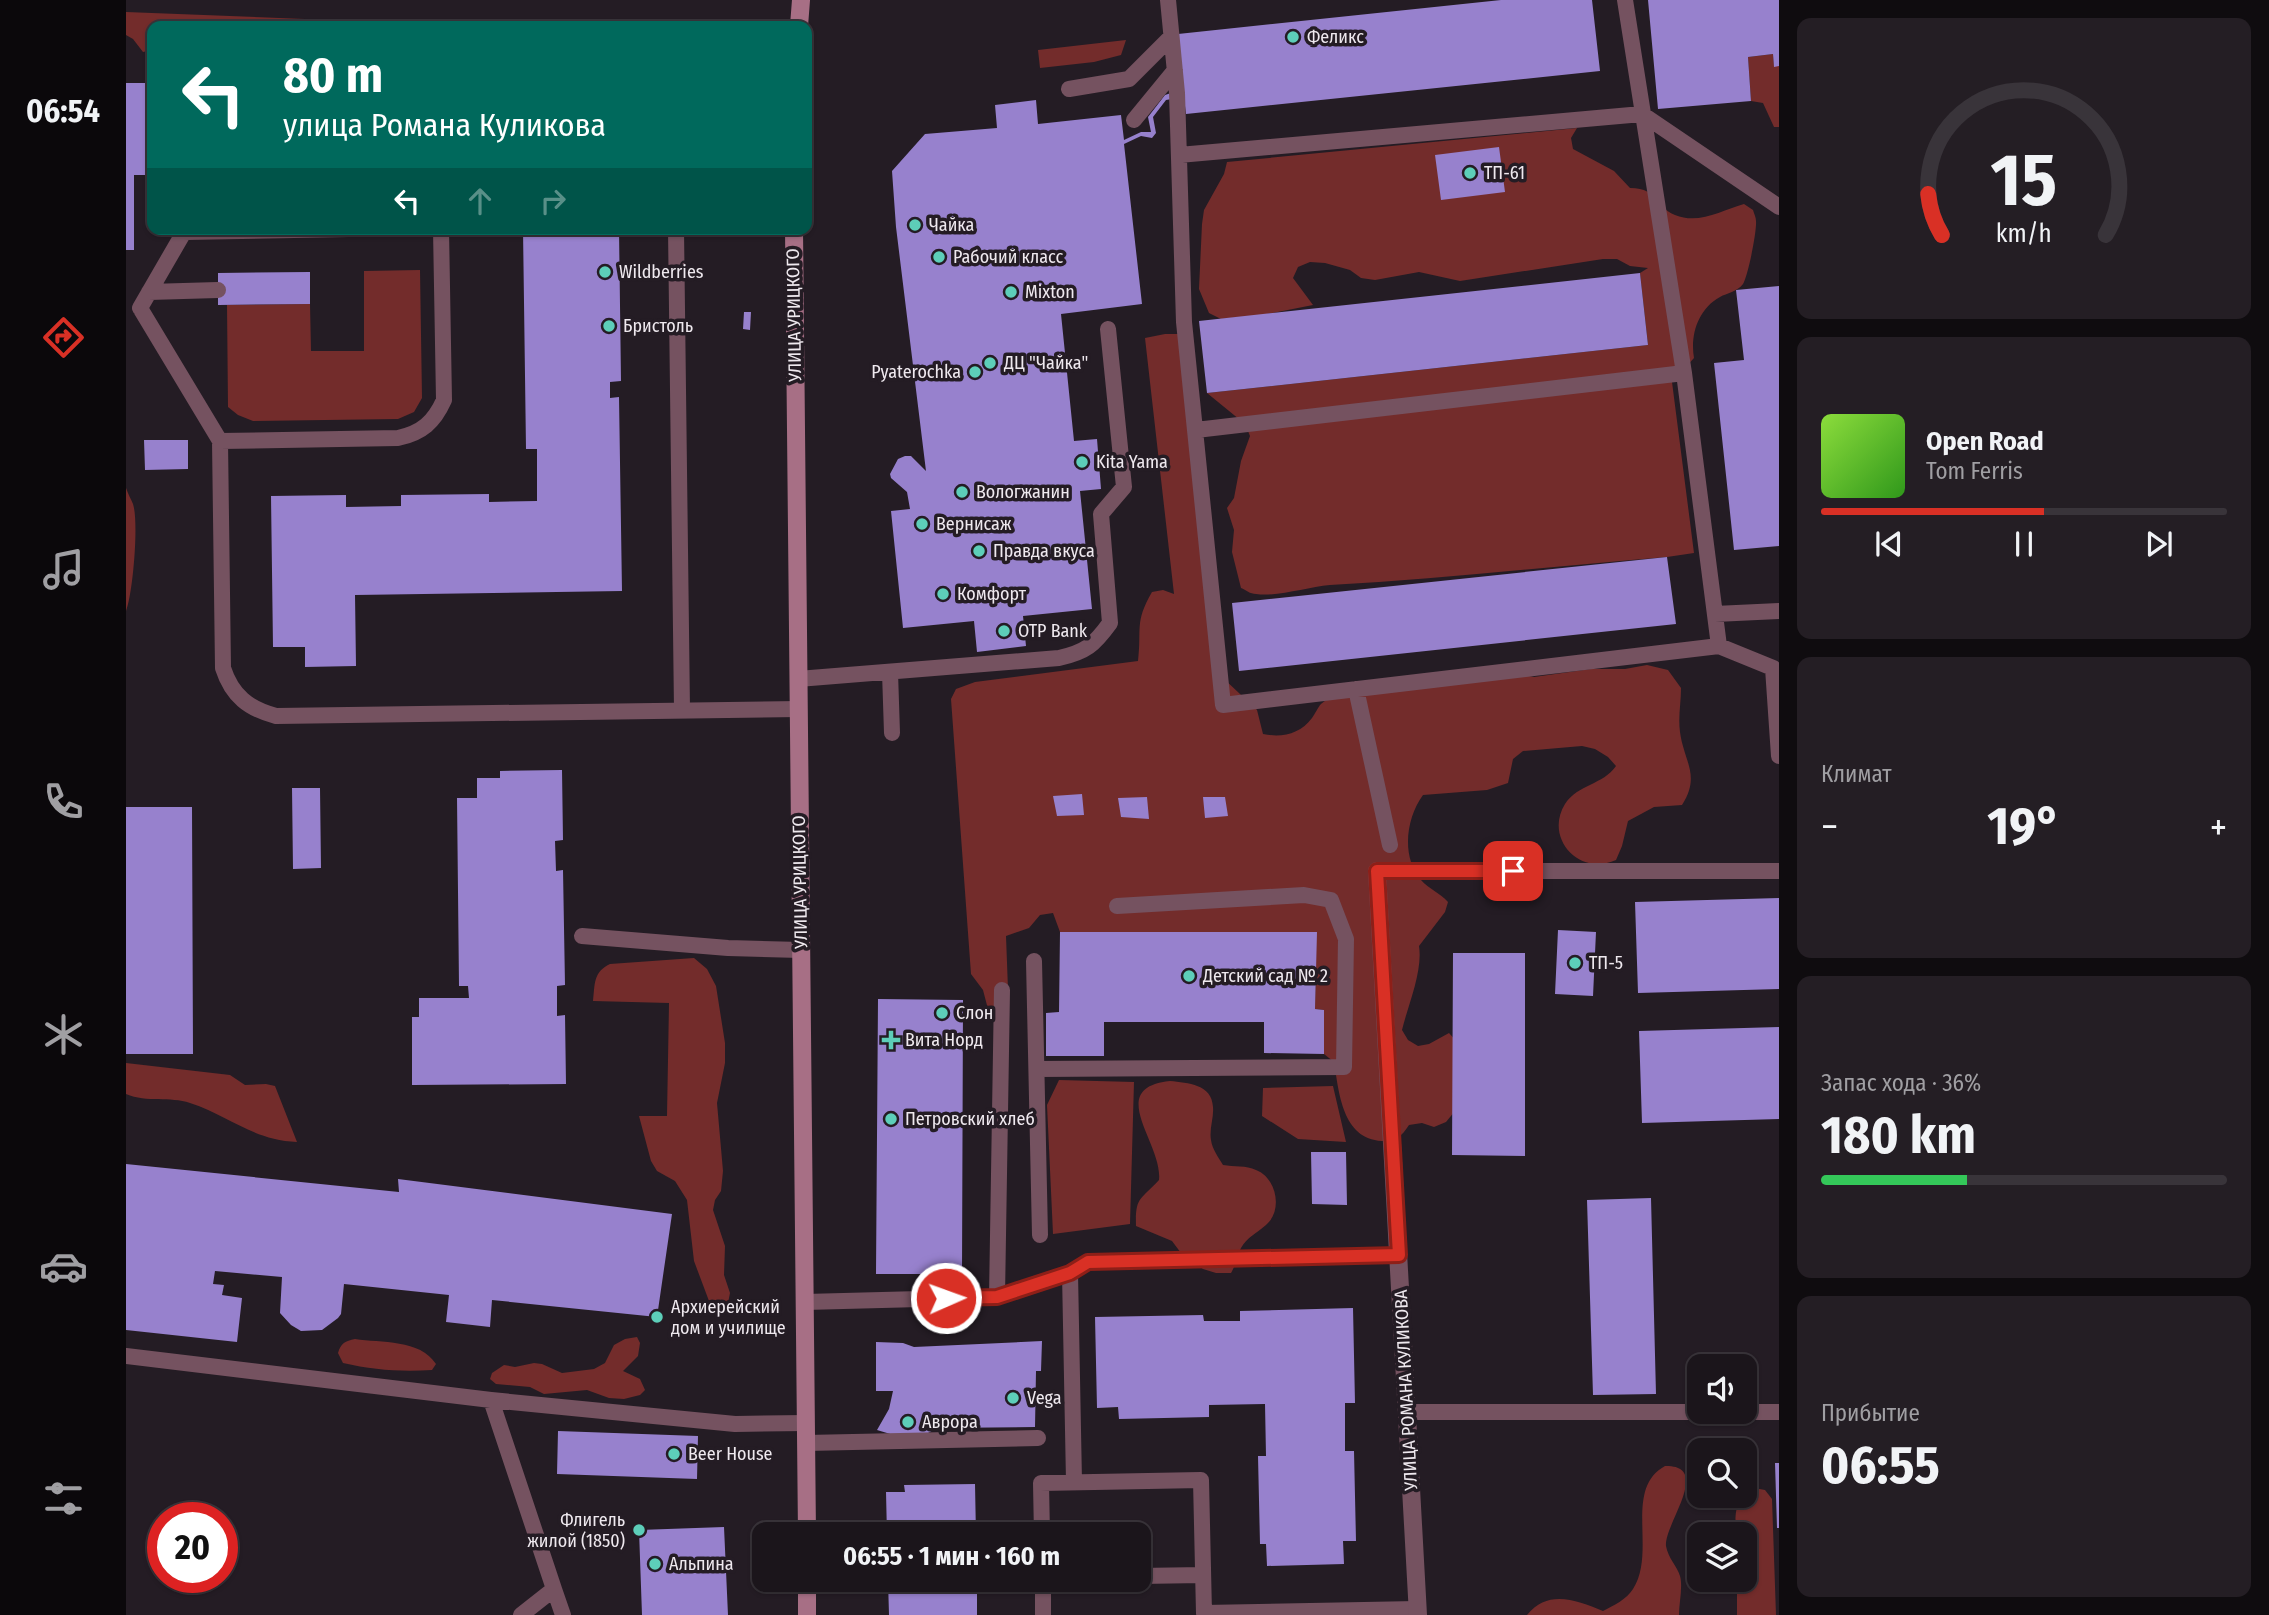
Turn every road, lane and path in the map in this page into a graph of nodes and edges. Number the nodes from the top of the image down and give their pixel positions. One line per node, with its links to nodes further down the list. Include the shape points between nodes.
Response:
1 (801, 0): 4 (main road)
2 (1168, 0): 5 (lane)
3 (1625, 0): 8 (lane)
4 (799, 21)
5 (1171, 37): 6 (lane); 7 (lane, via 1129,79)
6 (1175, 70): 9 (lane); 10 (lane)
7 (1069, 89)
8 (1642, 114): 10 (lane); 11 (lane); 20 (lane)
9 (1134, 120)
10 (1179, 156): 21 (lane, via 1184,322)
11 (1779, 207)
12 (182, 235): 17 (lane)
13 (441, 235): 22 (lane, via 444,400 428,426 398,438)
14 (676, 235): 30 (lane)
15 (794, 235): 27 (main road, УЛИЦА УРИЦКОГО)
16 (218, 290): 17 (lane)
17 (149, 292): 18 (lane)
18 (133, 308): 22 (lane)
19 (1108, 329): 26 (lane, via 1124,487 1101,514 1110,623 1096,642 1080,653 1059,658)
20 (1684, 373): 21 (lane); 24 (lane)
21 (1196, 430): 28 (lane, via 1223,705)
22 (220, 441): 30 (lane, via 223,668 234,692 258,712 276,716)
23 (1779, 611): 24 (lane)
24 (1715, 614): 25 (lane)
25 (1719, 646): 28 (lane); 32 (lane, via 1773,668)
26 (890, 672): 27 (lane); 31 (lane)
27 (798, 679): 29 (main road, УЛИЦА УРИЦКОГО)
28 (1356, 689): 33 (lane)
29 (799, 709): 30 (lane); 38 (main road, УЛИЦА УРИЦКОГО)
30 (682, 710)
31 (892, 733)
32 (1779, 756)
33 (1391, 845)
34 (1377, 871): 35 (lane); 43 (street, УЛИЦА РОМАНА КУЛИКОВА)
35 (1779, 871)
36 (1117, 906): 41 (lane, via 1304,895 1331,900 1346,939 1344,1067)
37 (582, 936): 38 (lane)
38 (801, 950): 46 (main road, УЛИЦА УРИЦКОГО)
39 (1034, 961): 41 (lane)
40 (1002, 990): 45 (lane)
41 (1037, 1069): 42 (lane)
42 (1040, 1236)
43 (1399, 1255): 44 (lane, via 1088,1262); 49 (street, УЛИЦА РОМАНА КУЛИКОВА)
44 (1070, 1273): 45 (lane); 56 (lane)
45 (997, 1297): 46 (lane)
46 (805, 1301): 53 (main road, УЛИЦА УРИЦКОГО)
47 (126, 1356): 48 (lane)
48 (491, 1400): 53 (lane, via 735,1424); 61 (lane)
49 (1406, 1412): 50 (lane); 64 (street, УЛИЦА РОМАНА КУЛИКОВА)
50 (1687, 1412)
51 (1757, 1412): 52 (lane)
52 (1779, 1412)
53 (806, 1423): 55 (main road, УЛИЦА УРИЦКОГО)
54 (1038, 1438): 55 (lane)
55 (806, 1443): 57 (main road, УЛИЦА УРИЦКОГО)
56 (1074, 1482): 58 (lane, via 1041,1483); 59 (lane, via 1202,1480)
57 (807, 1522)
58 (1042, 1522)
59 (1203, 1575): 60 (lane); 65 (lane)
60 (1151, 1576)
61 (554, 1589): 66 (lane); 67 (lane)
62 (807, 1592): 68 (main road)
63 (1043, 1592): 69 (lane)
64 (1417, 1612): 65 (lane)
65 (1204, 1614)
66 (520, 1615)
67 (563, 1615)
68 (807, 1615)
69 (1043, 1615)

